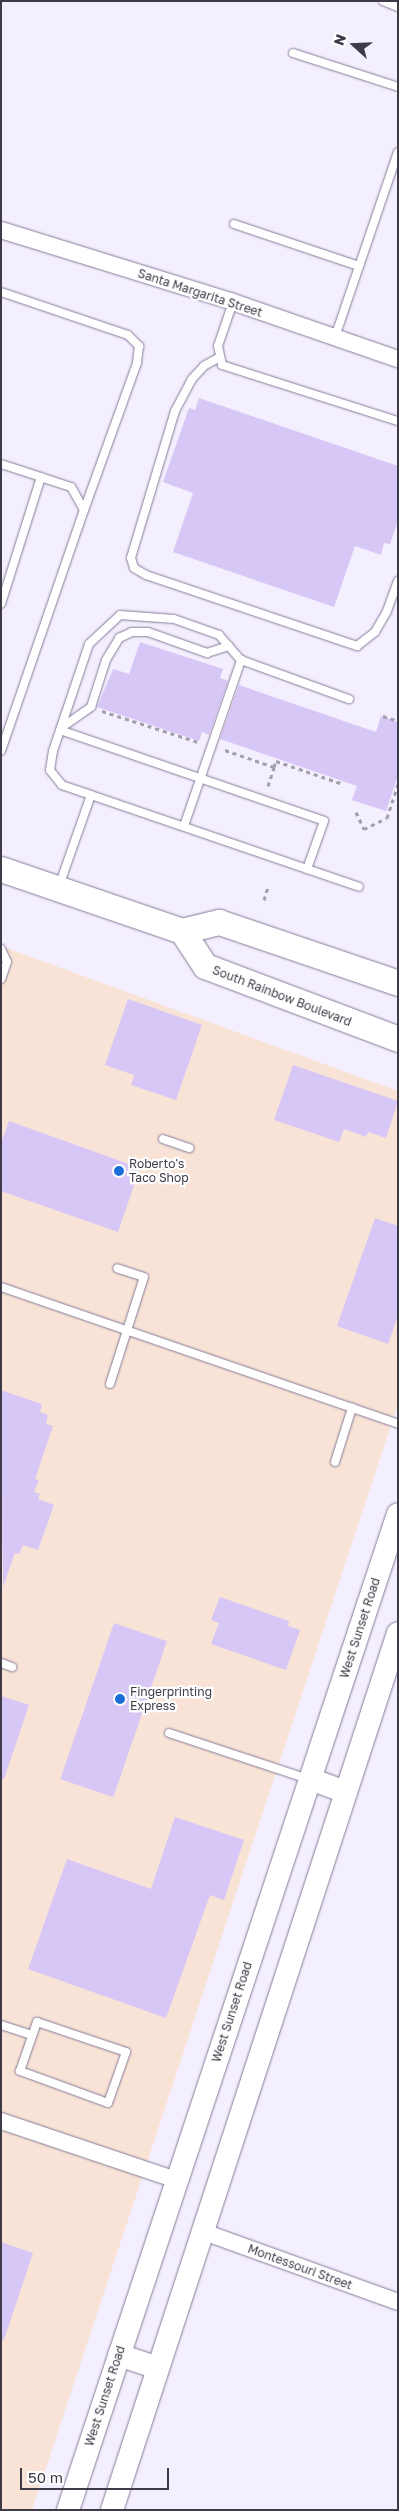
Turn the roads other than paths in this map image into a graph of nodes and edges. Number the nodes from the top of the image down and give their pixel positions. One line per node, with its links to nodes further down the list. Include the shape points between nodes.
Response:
1 (383, 1): 2 (lane)
2 (398, 7)
3 (293, 53): 4 (lane)
4 (398, 87)
5 (398, 152): 8 (lane)
6 (234, 224): 8 (lane)
7 (1, 230): 10 (street, Santa Margarita Street)
8 (358, 266): 11 (lane)
9 (1, 292): 17 (lane, via 128,335 139,346 137,363)
10 (233, 302): 11 (street, Santa Margarita Street); 12 (lane, via 218,346)
11 (335, 337): 13 (street, Santa Margarita Street)
12 (220, 357): 14 (lane, via 222,365); 18 (lane, via 204,366 192,379 175,411 131,558 134,568 146,575 357,646 374,632 387,611)
13 (398, 359)
14 (398, 421)
15 (1, 464): 16 (lane)
16 (41, 477): 17 (lane, via 71,487); 19 (lane)
17 (84, 510): 24 (lane)
18 (398, 581)
19 (1, 604)
20 (229, 646): 21 (lane); 23 (lane, via 207,653 148,632 132,632 119,638 111,649 90,707); 23 (lane, via 219,635 174,619 120,615 89,644)
21 (242, 660): 22 (lane); 25 (lane)
22 (349, 700)
23 (60, 730): 25 (lane); 26 (lane, via 50,770 62,785)
24 (1, 751)
25 (201, 778): 27 (lane); 28 (lane, via 324,821)
26 (91, 795): 27 (lane); 31 (lane)
27 (184, 826): 28 (lane)
28 (308, 868): 30 (lane)
29 (1, 869): 31 (main road)
30 (359, 886)
31 (58, 889): 32 (main road)
32 (182, 931): 35 (main road, via 219,922); 36 (main road, South Rainbow Boulevard, via 204,966)
33 (1, 948): 34 (lane, via 7,962)
34 (1, 979)
35 (398, 983)
36 (398, 1039)
37 (163, 1139): 38 (lane)
38 (189, 1148)
39 (116, 1268): 41 (lane, via 144,1277)
40 (1, 1287): 41 (lane)
41 (127, 1330): 42 (lane); 43 (lane)
42 (110, 1384)
43 (352, 1408): 44 (lane); 45 (lane)
44 (398, 1424)
45 (335, 1462)
46 (398, 1514): 51 (main road, West Sunset Road)
47 (398, 1633): 52 (main road)
48 (1, 1663): 49 (lane)
49 (12, 1667)
50 (169, 1733): 51 (lane)
51 (310, 1779): 52 (main road); 56 (main road, West Sunset Road)
52 (346, 1792): 57 (main road)
53 (1, 2025): 54 (lane)
54 (31, 2035): 54 (lane, via 20,2066 23,2075 102,2102 112,2100 126,2052 42,2022 37,2022)
55 (1, 2121): 56 (street)
56 (176, 2180): 59 (main road, West Sunset Road)
57 (201, 2231): 58 (street, Montessouri Street); 60 (main road)
58 (398, 2302)
59 (119, 2355): 60 (main road); 61 (main road, West Sunset Road)
60 (158, 2368): 62 (main road)
61 (68, 2510)
62 (112, 2510)

